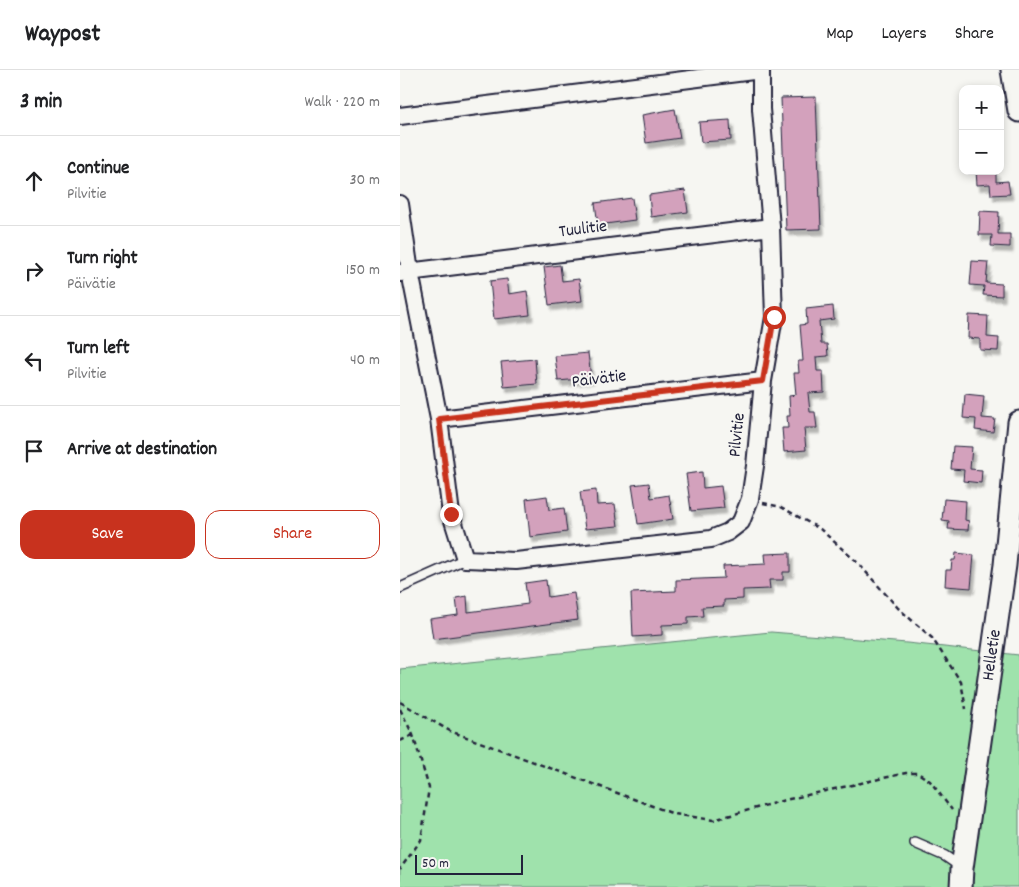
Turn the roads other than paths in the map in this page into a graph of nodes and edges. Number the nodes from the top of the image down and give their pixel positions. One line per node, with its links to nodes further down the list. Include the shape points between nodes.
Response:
1 (761, 70): 4 (street); 6 (street, Pilvitie)
2 (1012, 70): 3 (street)
3 (1019, 111)
4 (400, 116)
5 (400, 204): 7 (street)
6 (771, 227): 7 (street, Tuulitie); 8 (street, Pilvitie, via 774,317)
7 (405, 272): 9 (street)
8 (763, 381): 9 (street, Päivätie); 11 (street, Pilvitie, via 750,499 741,522 728,532 711,539 516,561)
9 (439, 419): 11 (street, via 451,514)
10 (1019, 422): 12 (street, Helletie)
11 (465, 559): 13 (lane, Pilvitie)
12 (1012, 565): 15 (street, Helletie)
13 (400, 588)
14 (915, 843): 15 (lane, via 945,856)
15 (962, 877)

